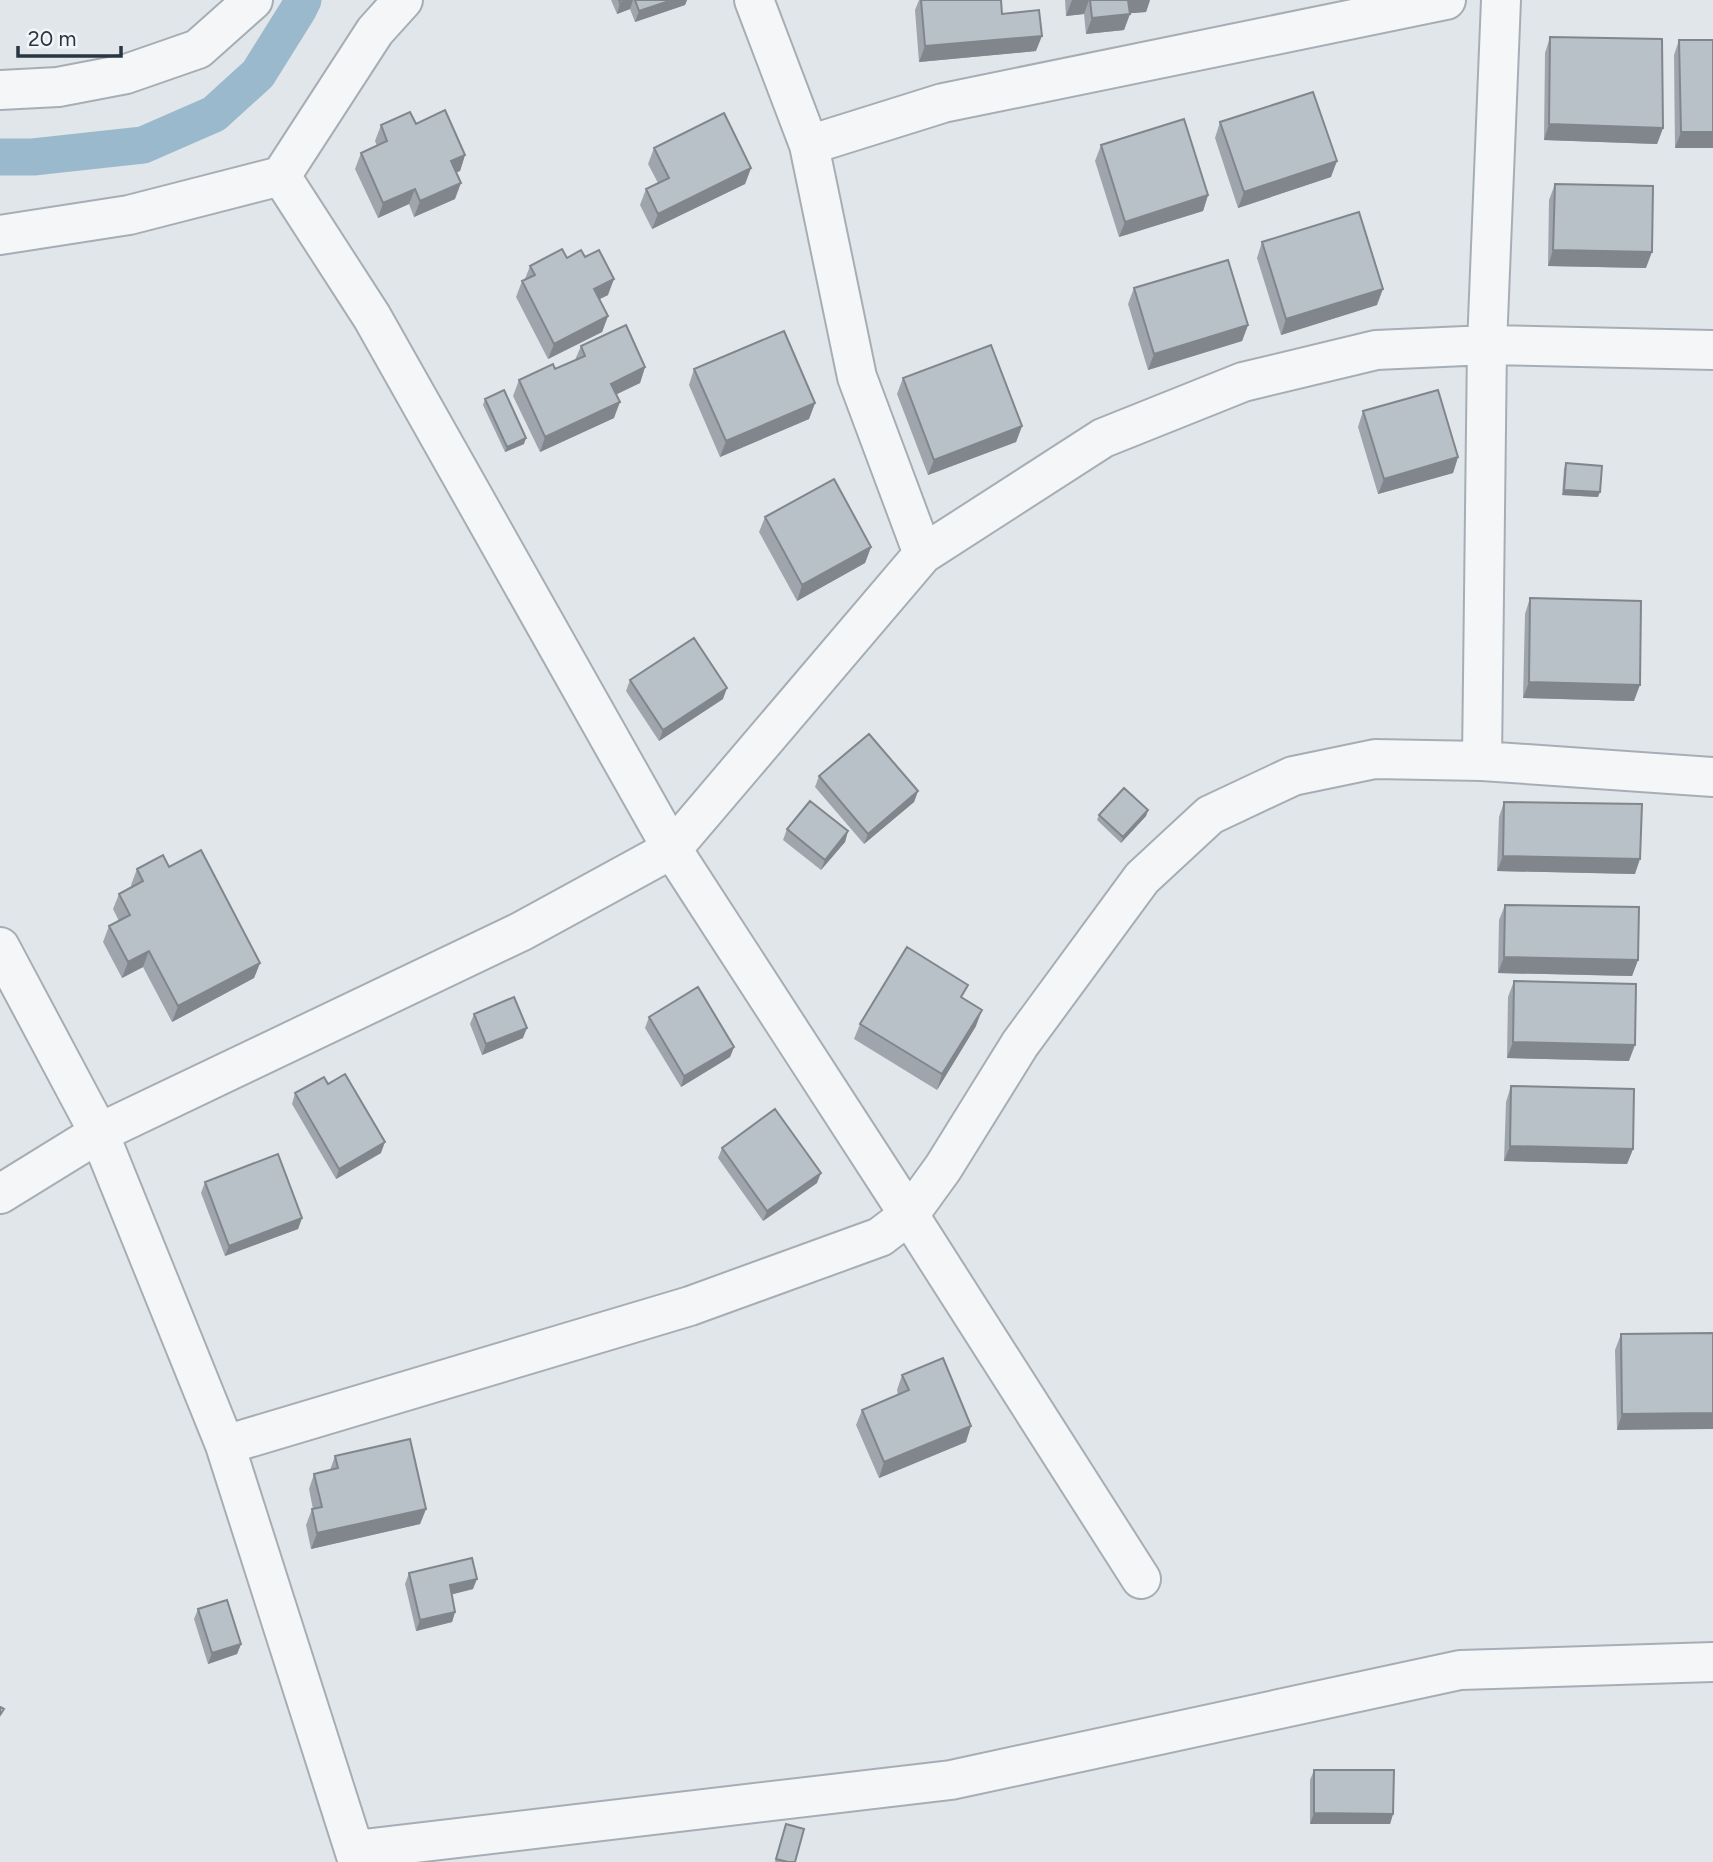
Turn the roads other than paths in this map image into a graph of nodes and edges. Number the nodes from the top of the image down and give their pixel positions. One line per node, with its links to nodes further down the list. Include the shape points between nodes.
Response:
1 (253, 0): 6 (street, via 198,49 126,74 58,87)
2 (403, 0): 8 (street, via 375,31)
3 (754, 0): 7 (street)
4 (1446, 0): 7 (street, via 943,103)
5 (1501, 0): 10 (street)
6 (0, 90)
7 (809, 145): 12 (street, via 857,377)
8 (281, 176): 9 (street, via 129,215); 15 (street, via 372,317)
9 (0, 235)
10 (1488, 345): 11 (street); 12 (street, via 1376,350 1243,382 1102,438); 13 (street)
11 (1713, 350)
12 (923, 554): 15 (street)
13 (1482, 761): 14 (street); 19 (street, via 1375,759 1293,776 1210,815 1142,878 1020,1044)
14 (1713, 777)
15 (672, 849): 17 (street, via 522,931); 19 (street)
16 (0, 947): 17 (street)
17 (99, 1133): 18 (street); 20 (street)
18 (0, 1194)
19 (909, 1215): 20 (street, via 880,1237 691,1306); 21 (street)
20 (225, 1445): 23 (street)
21 (1141, 1579)
22 (1713, 1662): 23 (street, via 1460,1670 951,1780)
23 (356, 1856)

